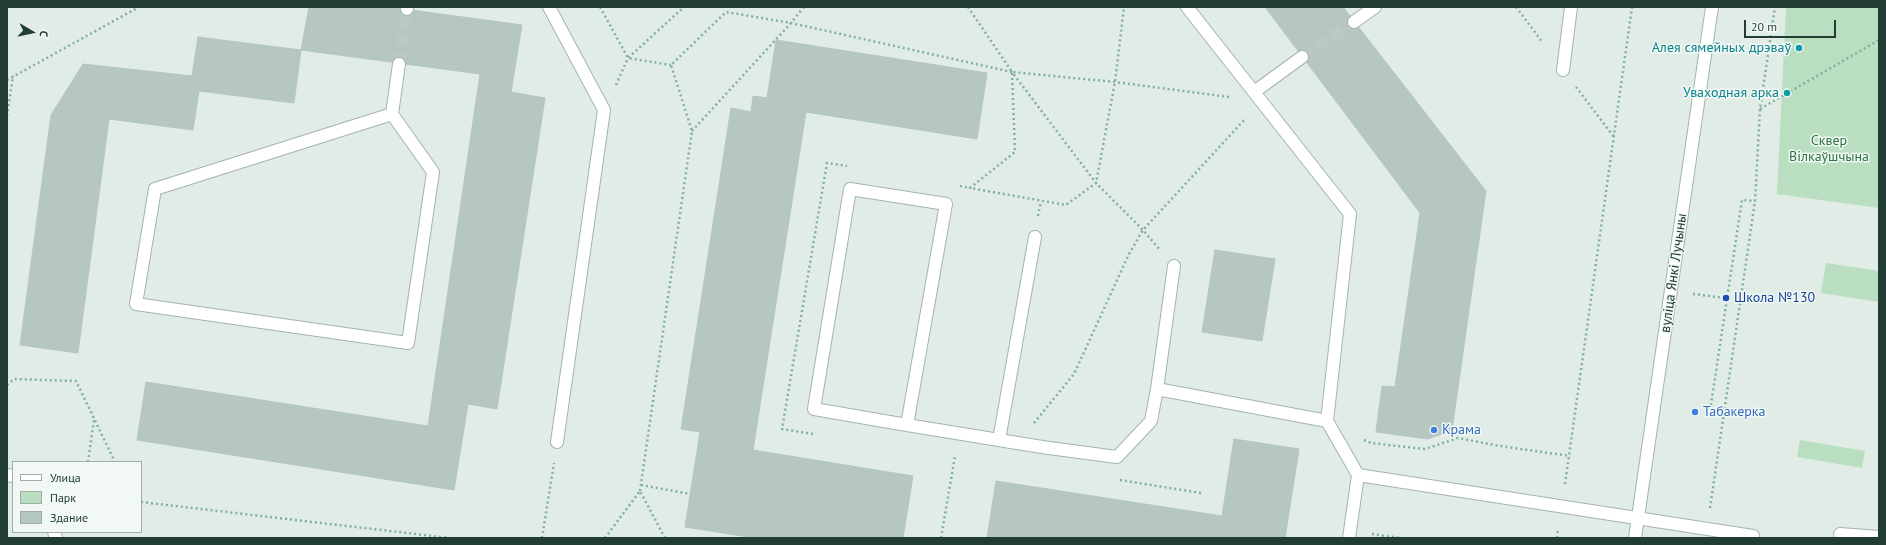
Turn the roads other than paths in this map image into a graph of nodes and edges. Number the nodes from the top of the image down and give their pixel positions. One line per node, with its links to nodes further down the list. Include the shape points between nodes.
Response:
1 (548, 7): 18 (street, via 604,110)
2 (1187, 7): 10 (street)
3 (1374, 7): 6 (street)
4 (1571, 7): 9 (street)
5 (1712, 7): 20 (street, вуліца Янкі Лучыны)
6 (1354, 22)
7 (1302, 57): 10 (street)
8 (399, 64): 11 (street)
9 (1563, 70)
10 (1254, 92): 15 (street, via 1350,214)
11 (392, 114): 11 (street, via 433,172 408,343 136,304 155,189)
12 (1035, 237): 17 (street)
13 (1174, 266): 14 (street)
14 (1157, 389): 15 (street); 17 (street, via 1151,421 1116,457)
15 (1326, 421): 19 (street)
16 (907, 425): 16 (street, via 946,204 850,189 814,409); 17 (street)
17 (999, 440)
18 (557, 442)
19 (1358, 475): 20 (street); 24 (street)
20 (1638, 518): 22 (street); 25 (street, вуліца Янкі Лучыны)
21 (1840, 534): 23 (street)
22 (1753, 536)
23 (1879, 537)
24 (1349, 538)
25 (1635, 538)

